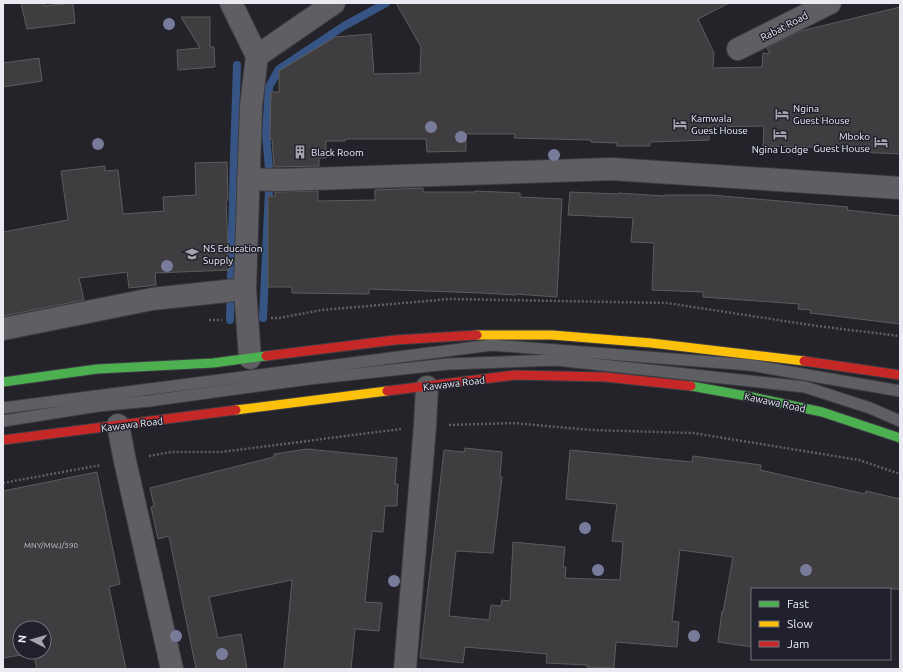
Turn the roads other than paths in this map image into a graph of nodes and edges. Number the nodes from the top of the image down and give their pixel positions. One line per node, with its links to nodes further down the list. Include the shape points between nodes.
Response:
1 (231, 3): 5 (street)
2 (334, 3): 5 (street)
3 (830, 3): 4 (street, Rabat Road)
4 (738, 50)
5 (256, 56): 6 (street)
6 (248, 179): 7 (street, via 288,180 612,169); 8 (street)
7 (900, 188)
8 (245, 290): 9 (street, via 152,299); 10 (street)
9 (3, 329)
10 (250, 358): 11 (main road, via 410,339 464,335 552,335 757,355); 12 (main road, via 213,363 97,369)
11 (900, 375)
12 (3, 382)
13 (427, 386): 18 (main road, Kawawa Road); 19 (main road, Kawawa Road, via 515,375 605,377 680,384 822,412); 22 (street)
14 (900, 391): 15 (lane, via 750,365 492,345)
15 (3, 408)
16 (3, 421): 17 (lane, Kawawa Road, via 98,406 425,366 556,360 805,387 870,408)
17 (900, 421)
18 (118, 425): 20 (main road, Kawawa Road); 21 (street)
19 (900, 438)
20 (3, 440)
21 (172, 669)
22 (405, 669)

